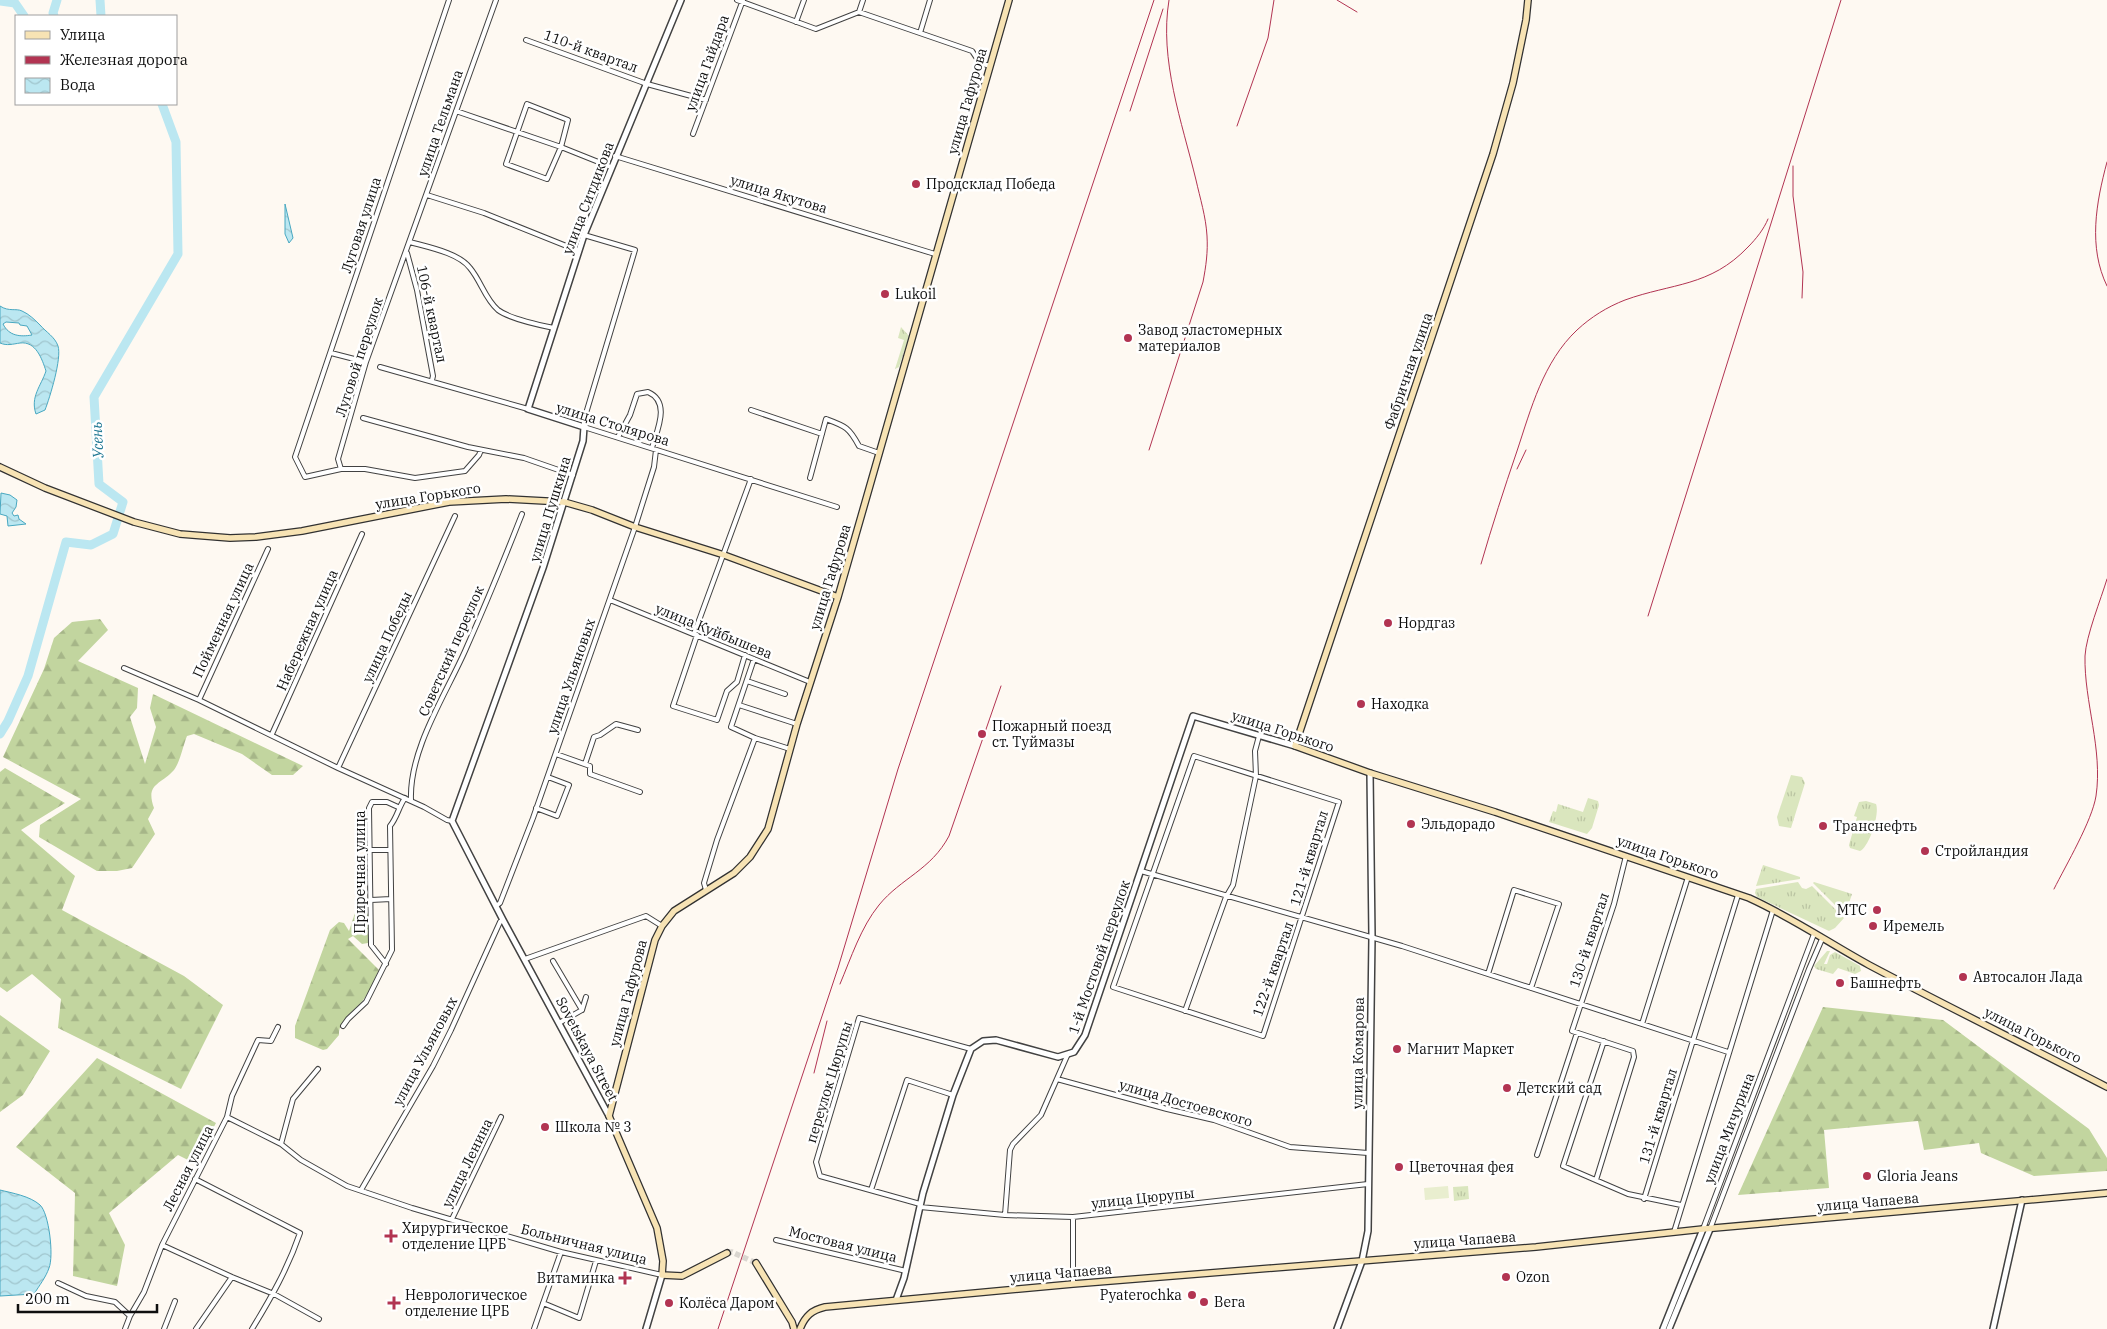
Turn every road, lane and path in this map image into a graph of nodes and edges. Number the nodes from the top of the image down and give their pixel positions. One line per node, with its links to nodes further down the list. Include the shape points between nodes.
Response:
1 (449, 0): 30 (street, Луговая улица)
2 (496, 0): 17 (street, улица Тельмана)
3 (681, 0): 15 (street, улица Ситдикова)
4 (804, 0): 11 (street)
5 (863, 0): 10 (street)
6 (930, 0): 12 (street)
7 (1008, 0): 14 (main road, улица Гафурова)
8 (1528, 0): 73 (main road, Фабричная улица, via 1513,83 1492,154)
9 (741, 1): 11 (street); 16 (street, улица Гайдара)
10 (859, 12): 11 (street, via 816,29); 12 (street)
11 (796, 22)
12 (920, 33): 14 (street, via 972,51 980,63)
13 (526, 40): 15 (street, 110-й квартал)
14 (990, 66): 28 (main road, улица Гафурова)
15 (647, 84): 16 (street, 110-й квартал); 21 (street, улица Ситдикова)
16 (706, 100): 19 (street, улица Гайдара)
17 (456, 111): 18 (street); 23 (street, улица Тельмана)
18 (517, 132): 20 (street); 20 (street, via 527,104 568,120); 20 (street, via 506,164 547,179)
19 (693, 134)
20 (561, 146): 22 (street)
21 (615, 156): 22 (street, улица Ситдикова); 28 (street, улица Якутова)
22 (611, 167): 24 (street, улица Ситдикова)
23 (427, 195): 25 (street, улица Тельмана); 26 (street, via 484,213)
24 (584, 235): 26 (street, улица Ситдикова); 37 (street, улица Пушкина, via 635,250)
25 (410, 242): 27 (street, улица Тельмана); 29 (street, 106-й квартал, via 437,249 470,267 500,312)
26 (579, 251): 29 (street, улица Ситдикова)
27 (407, 253): 31 (street, Луговой переулок); 33 (street, 106-й квартал, via 425,326)
28 (935, 254): 42 (main road, улица Гафурова)
29 (554, 328): 34 (street, улица Ситдикова)
30 (331, 353): 31 (street); 44 (street, Луговая улица, via 295,457 305,477)
31 (366, 362): 44 (street, Луговой переулок, via 338,459)
32 (380, 367): 33 (street, улица Столярова)
33 (432, 380): 34 (street, улица Столярова)
34 (528, 409): 37 (street, улица Столярова)
35 (751, 410): 38 (street)
36 (363, 418): 41 (street)
37 (584, 427): 39 (street, улица Столярова); 45 (street, улица Пушкина)
38 (822, 434): 42 (street, via 826,420 842,425 851,430 859,446); 46 (street)
39 (618, 437): 40 (street, улица Столярова); 40 (street, улица Ульяновых, via 637,394 648,392 659,399 661,409)
40 (654, 449): 47 (street, улица Столярова); 52 (street, улица Ульяновых, via 654,467)
41 (481, 450): 44 (street, via 465,471 415,478 365,469); 45 (street, via 524,458)
42 (879, 452): 56 (main road, улица Гафурова)
43 (0, 467): 48 (main road, улица Горького, via 134,522 180,534 230,538 302,531 449,502 506,499)
44 (341, 469)
45 (572, 475): 48 (street, улица Пушкина)
46 (810, 478)
47 (751, 479): 49 (street, улица Столярова); 55 (street)
48 (564, 502): 52 (main road, улица Горького); 86 (street, улица Пушкина)
49 (837, 507)
50 (522, 514): 83 (street, Советский переулок, via 471,638 425,737 410,784)
51 (455, 516): 77 (street, улица Победы)
52 (635, 527): 55 (main road, улица Горького); 57 (street, улица Ульяновых)
53 (362, 534): 70 (street, Набережная улица)
54 (268, 549): 65 (street, Пойменная улица)
55 (724, 555): 56 (main road, улица Горького); 58 (street)
56 (838, 597): 63 (main road, улица Гафурова)
57 (610, 600): 58 (street, улица Куйбышева); 75 (street, улица Ульяновых)
58 (695, 635): 59 (street, улица Куйбышева); 59 (street, via 672,706 717,720 727,691 737,682)
59 (746, 655): 60 (street, улица Куйбышева)
60 (754, 659): 62 (street); 63 (street, улица Куйбышева)
61 (124, 668): 65 (street)
62 (747, 681): 64 (street); 66 (street)
63 (810, 682): 68 (main road, улица Гафурова)
64 (786, 694)
65 (199, 700): 70 (street)
66 (739, 704): 68 (street); 72 (street, via 731,727)
67 (1193, 716): 71 (street, улица Горького); 90 (street, 1-й Мостовой переулок)
68 (797, 724): 74 (main road, улица Гафурова)
69 (638, 730): 76 (street, via 616,724 594,737)
70 (272, 734): 77 (street)
71 (1259, 736): 73 (street, улица Горького); 79 (street, via 1255,751)
72 (755, 738): 74 (street); 93 (street, via 717,840 704,883)
73 (1295, 746): 78 (main road, улица Горького)
74 (790, 749): 93 (main road, улица Гафурова, via 768,829 750,857 734,873)
75 (556, 754): 76 (street); 80 (street, улица Ульяновых)
76 (585, 764): 81 (street, via 590,766 590,774)
77 (338, 768): 82 (street)
78 (1370, 773): 89 (main road, улица Горького); 104 (street, улица Комарова)
79 (1256, 776): 91 (street, 121-й квартал, via 1194,756); 95 (street, via 1233,885); 100 (street, 121-й квартал, via 1339,802)
80 (548, 777): 85 (street, улица Ульяновых); 85 (street, via 569,785 557,816)
81 (640, 792)
82 (405, 798): 83 (street); 84 (street)
83 (411, 800): 86 (street)
84 (398, 807): 87 (street, Приречная улица, via 387,802 372,802 369,808); 88 (street, via 390,826)
85 (536, 808): 98 (street, улица Ульяновых, via 500,903)
86 (452, 820): 98 (street, Sovetskaya Street)
87 (370, 850): 88 (street); 97 (street, Приречная улица)
88 (390, 850): 96 (street)
89 (1626, 856): 92 (main road, улица Горького); 112 (street, 130-й квартал, via 1614,904)
90 (1141, 871): 91 (street); 124 (street, 1-й Мостовой переулок, via 1085,1035)
91 (1153, 874): 95 (street); 114 (street, 122-й квартал, via 1113,987)
92 (1688, 877): 94 (main road, улица Горького); 116 (street)
93 (706, 890): 102 (main road, улица Гафурова, via 674,911)
94 (1738, 895): 99 (main road, улица Горького); 121 (street)
95 (1226, 896): 100 (street); 114 (street)
96 (391, 899): 97 (street); 108 (street, via 392,950)
97 (370, 900): 108 (street, Приречная улица, via 371,945)
98 (496, 906): 101 (street, Sovetskaya Street)
99 (1773, 909): 103 (main road, улица Горького); 123 (street)
100 (1302, 917): 104 (street); 114 (street, 122-й квартал, via 1262,1036)
101 (503, 920): 106 (street, Sovetskaya Street); 139 (street, улица Ульяновых, via 433,1066)
102 (662, 926): 106 (street, via 646,916); 129 (main road, улица Гафурова)
103 (1814, 934): 105 (main road, улица Горького); 149 (street, улица Мичурина)
104 (1372, 937): 109 (street); 133 (street, улица Комарова)
105 (1822, 939): 127 (main road, улица Горького); 149 (street, улица Мичурина)
106 (525, 959): 115 (street, Sovetskaya Street)
107 (553, 961): 113 (street)
108 (386, 964): 117 (street, via 366,1002)
109 (1488, 974): 110 (street); 110 (street, via 1514,890 1559,904)
110 (1532, 988): 112 (street)
111 (586, 997): 113 (street)
112 (1580, 1005): 116 (street); 119 (street, 130-й квартал, via 1572,1031)
113 (582, 1010): 115 (street)
114 (1185, 1011)
115 (559, 1023): 129 (street, Sovetskaya Street)
116 (1642, 1024): 121 (street)
117 (343, 1026)
118 (278, 1028): 130 (street, Лесная улица, via 271,1040 258,1040 232,1096)
119 (1578, 1033): 120 (street); 134 (street)
120 (1604, 1041): 137 (street, via 1633,1051 1634,1057); 137 (street, via 1563,1166)
121 (1694, 1041): 123 (street); 142 (street, 131-й квартал)
122 (971, 1049): 124 (street, via 983,1041 996,1040 1050,1056); 128 (street); 135 (street, переулок Цюрупы, via 859,1018 816,1162)
123 (1728, 1052): 145 (street)
124 (1067, 1056): 126 (street)
125 (318, 1069): 132 (street, via 293,1099)
126 (1057, 1079): 133 (street, улица Достоевского, via 1214,1120 1290,1147); 146 (street, via 1041,1115 1010,1150)
127 (2107, 1087)
128 (953, 1095): 140 (street, via 907,1080); 144 (street)
129 (609, 1116): 159 (main road, Sovetskaya Street, via 657,1228)
130 (226, 1117): 132 (street, Больничная улица); 136 (street, Лесная улица)
131 (502, 1117): 148 (street, улица Ленина)
132 (281, 1144): 139 (street, Больничная улица, via 301,1160 347,1186)
133 (1368, 1154): 138 (street, улица Комарова)
134 (1538, 1155)
135 (820, 1176): 140 (street, улица Цюрупы)
136 (195, 1179): 152 (street, Лесная улица); 163 (street, via 300,1233)
137 (1596, 1180): 142 (street)
138 (1368, 1184): 147 (street, улица Цюрупы); 155 (street, улица Комарова, via 1368,1231)
139 (361, 1190): 148 (street, Больничная улица)
140 (872, 1190): 144 (street, улица Цюрупы)
141 (2107, 1193): 143 (main road, улица Чапаева)
142 (1644, 1199): 145 (street)
143 (2022, 1200): 149 (main road, улица Чапаева); 180 (street)
144 (920, 1205): 146 (street, улица Цюрупы); 158 (street)
145 (1681, 1205): 150 (street)
146 (1005, 1215): 147 (street, улица Цюрупы)
147 (1073, 1217): 162 (street)
148 (452, 1219): 153 (street, Больничная улица)
149 (1706, 1229): 150 (main road, улица Чапаева); 178 (street, улица Мичурина); 179 (street, улица Мичурина)
150 (1674, 1232): 155 (main road, улица Чапаева, via 1536,1247)
151 (776, 1240): 158 (street, Мостовая улица)
152 (162, 1245): 160 (street); 167 (street, Лесная улица, via 144,1292)
153 (561, 1252): 156 (street, Больничная улица); 166 (street)
154 (727, 1253): 159 (main road, via 682,1276)
155 (1362, 1260): 162 (main road, улица Чапаева); 177 (street, улица Комарова)
156 (596, 1261): 159 (street, Больничная улица); 166 (street, via 579,1318)
157 (756, 1263): 175 (main road)
158 (906, 1271): 164 (street)
159 (662, 1275): 174 (street, Sovetskaya Street)
160 (232, 1277): 163 (street); 171 (street)
161 (58, 1283): 167 (street, via 86,1296 115,1302)
162 (1073, 1284): 164 (main road, улица Чапаева)
163 (274, 1294): 168 (street); 172 (street)
164 (896, 1300): 176 (main road, улица Чапаева, via 815,1309 808,1314)
165 (175, 1301): 170 (street)
166 (543, 1303): 173 (street)
167 (130, 1316): 169 (street, Лесная улица)
168 (319, 1318)
169 (125, 1329)
170 (164, 1329)
171 (196, 1329)
172 (252, 1329)
173 (534, 1329)
174 (646, 1329)
175 (794, 1329)
176 (800, 1329)
177 (1337, 1329)
178 (1663, 1329)
179 (1669, 1329)
180 (1993, 1329)

